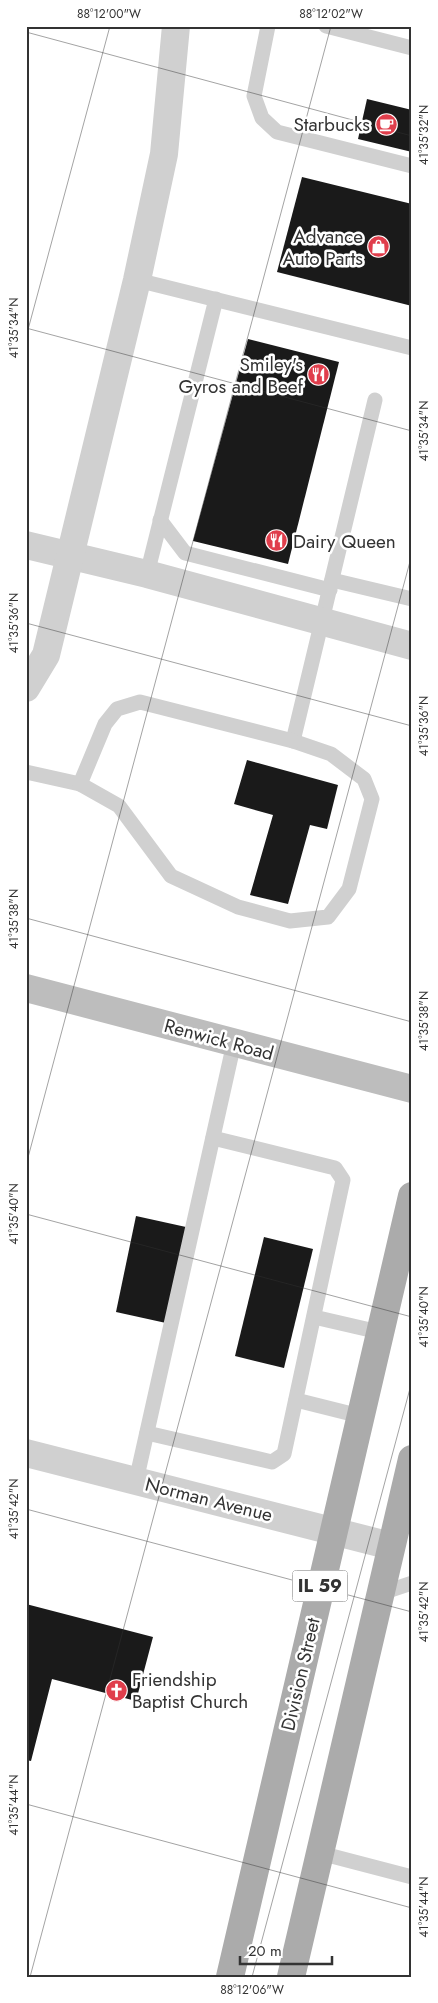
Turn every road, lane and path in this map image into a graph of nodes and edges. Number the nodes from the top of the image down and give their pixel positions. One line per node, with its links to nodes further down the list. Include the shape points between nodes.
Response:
1 (176, 26): 6 (street, via 164,154)
2 (268, 26): 5 (lane, via 254,96 262,118 277,132)
3 (326, 26): 4 (lane)
4 (412, 48)
5 (412, 166)
6 (137, 280): 7 (lane); 12 (street)
7 (216, 299): 8 (lane); 10 (lane)
8 (412, 348)
9 (375, 400): 14 (lane)
10 (160, 520): 13 (lane); 14 (lane, via 185,553)
11 (26, 544): 12 (street)
12 (70, 555): 13 (street); 18 (street, via 46,656)
13 (147, 574): 16 (street)
14 (331, 585): 15 (lane); 16 (lane)
15 (412, 599)
16 (322, 623): 17 (street); 19 (lane)
17 (412, 646)
18 (26, 688)
19 (293, 741): 21 (lane, via 140,702 117,709 105,724); 21 (lane, via 331,754 364,779 372,799 349,889 328,917 290,921 238,907 171,876 119,806)
20 (26, 772): 21 (lane)
21 (80, 784)
22 (26, 988): 23 (street, Renwick Road)
23 (234, 1043): 24 (street, Renwick Road); 25 (lane)
24 (412, 1089)
25 (213, 1138): 27 (lane, via 335,1168 343,1180); 31 (lane)
26 (412, 1196): 28 (main road, Division Street / IL 59)
27 (314, 1317): 28 (lane); 29 (lane)
28 (379, 1332): 30 (main road, Division Street / IL 59)
29 (296, 1400): 30 (lane); 31 (lane, via 284,1454 272,1462)
30 (360, 1416): 35 (main road, Division Street / IL 59)
31 (147, 1432): 34 (lane)
32 (26, 1453): 34 (street, Norman Avenue)
33 (410, 1479): 36 (main road)
34 (136, 1481): 35 (street, Norman Avenue)
35 (334, 1530): 36 (street, Norman Avenue); 41 (main road, Division Street / IL 59)
36 (391, 1546): 38 (main road)
37 (412, 1583): 38 (lane)
38 (379, 1594): 39 (main road)
39 (320, 1853): 40 (lane); 42 (main road)
40 (412, 1876)
41 (230, 1977)
42 (291, 1977)

